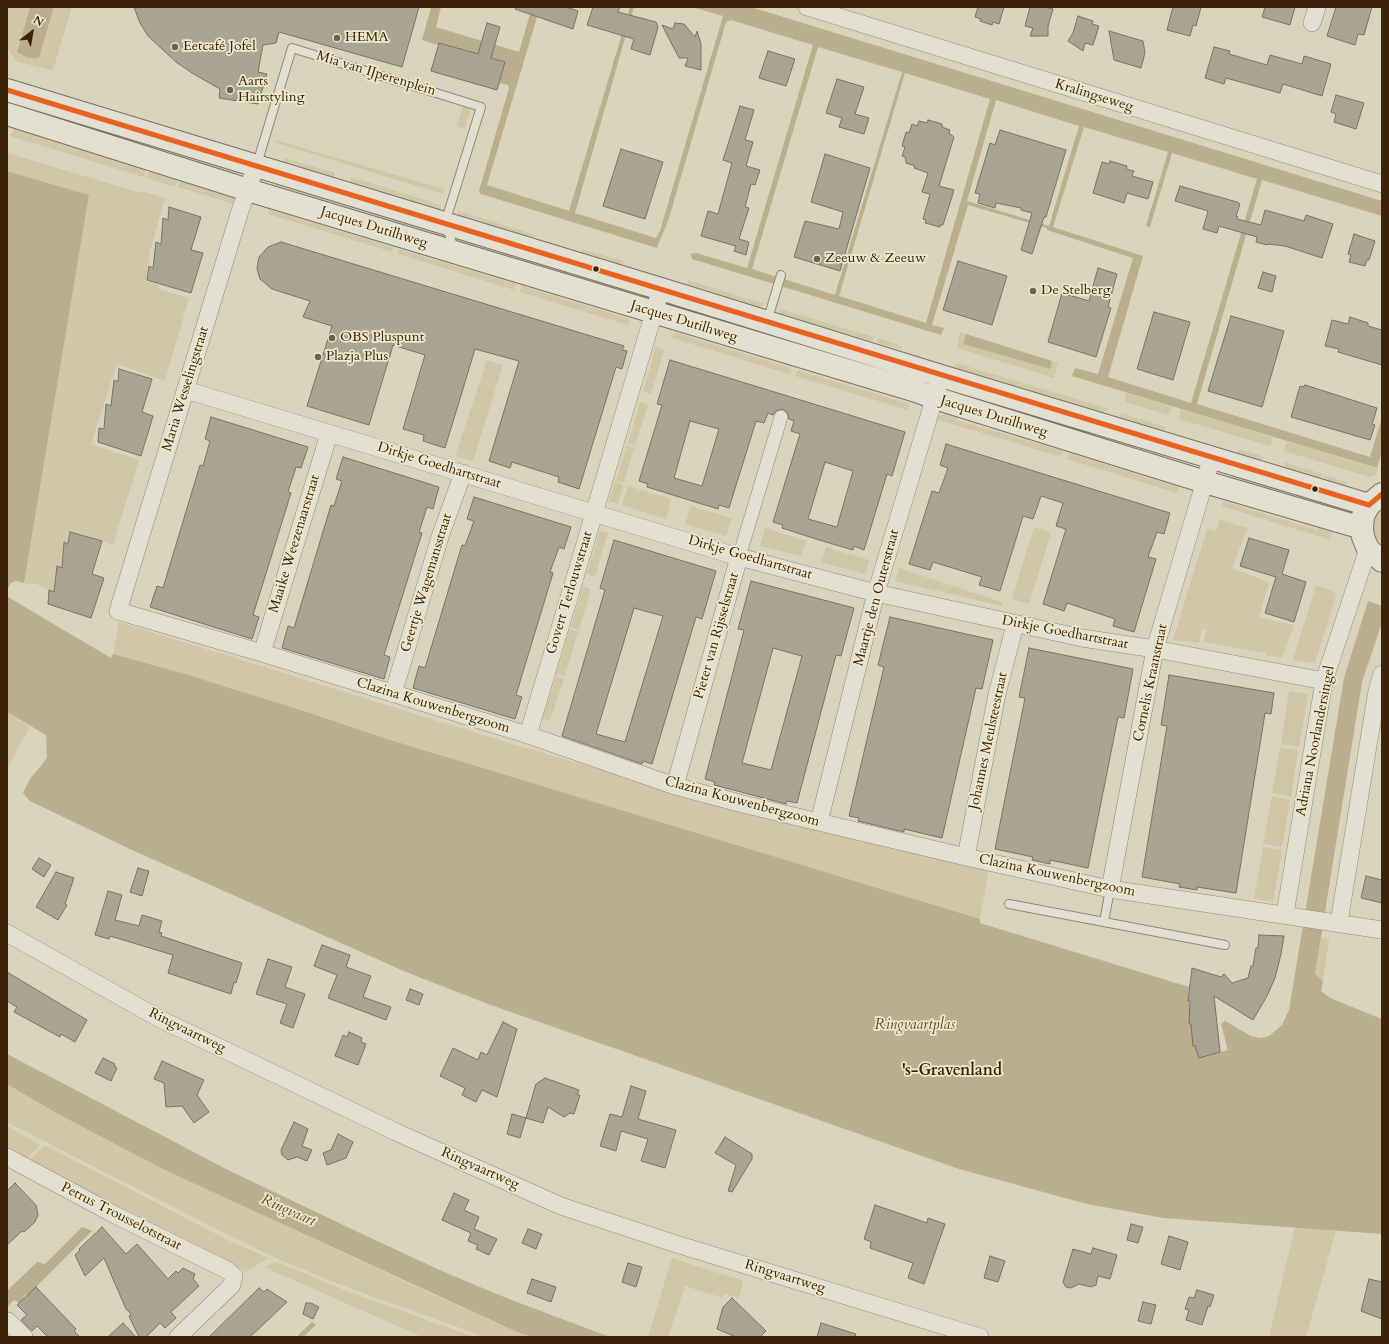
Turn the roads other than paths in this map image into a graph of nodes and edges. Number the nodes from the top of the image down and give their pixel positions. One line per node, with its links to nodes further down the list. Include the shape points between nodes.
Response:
1 (807, 7): 5 (street, Kralingseweg)
2 (7, 90): 4 (main road, Jacques Dutilhweg)
3 (7, 114): 6 (main road, Jacques Dutilhweg)
4 (256, 166): 6 (street, Maria Wesselingstraat); 7 (main road, Jacques Dutilhweg); 7 (lane, Mia van IJperenplein, via 292,48 481,107)
5 (1382, 184)
6 (248, 190): 8 (main road, Jacques Dutilhweg); 14 (street, Maria Wesselingstraat)
7 (448, 214): 8 (lane); 10 (main road, Jacques Dutilhweg)
8 (456, 253): 11 (main road, Jacques Dutilhweg)
9 (781, 275): 12 (lane)
10 (661, 289): 11 (street, Govert Terlouwstraat); 12 (main road, Jacques Dutilhweg)
11 (654, 313): 15 (main road, Jacques Dutilhweg); 22 (street, Govert Terlouwstraat)
12 (767, 322): 13 (main road, Jacques Dutilhweg)
13 (941, 376): 15 (street, Maartje den Outerstraat); 18 (main road, Jacques Dutilhweg)
14 (186, 390): 17 (street, Dirkje Goedhartstraat); 27 (street, Maria Wesselingstraat)
15 (935, 398): 20 (main road, Jacques Dutilhweg); 26 (street, Maartje den Outerstraat)
16 (781, 417): 25 (street, Pieter van Rijsselstraat)
17 (329, 434): 19 (street, Dirkje Goedhartstraat); 30 (street, Maaike Weezenaarstraat)
18 (1212, 457): 20 (street, Cornelis Kraanstraat); 21 (main road, Jacques Dutilhweg)
19 (463, 473): 22 (street, Dirkje Goedhartstraat); 33 (street, Geertje Wagemansstraat, via 440,537)
20 (1205, 482): 23 (main road, Jacques Dutilhweg); 29 (street, Cornelis Kraanstraat)
21 (1375, 499): 23 (main road, via 1363,516)
22 (594, 513): 25 (street, Dirkje Goedhartstraat); 34 (street, Govert Terlouwstraat)
23 (1362, 528): 24 (main road, via 1363,537)
24 (1375, 555): 32 (street, Adriana Noorlandersingel)
25 (739, 557): 26 (street, Dirkje Goedhartstraat); 35 (street, Pieter van Rijsselstraat)
26 (876, 593): 28 (street, Dirkje Goedhartstraat); 36 (street, Maartje den Outerstraat)
27 (118, 611): 30 (street, Clazina Kouwenbergzoom)
28 (1015, 625): 29 (street, Dirkje Goedhartstraat); 37 (street, Johannes Meulsteestraat, via 997,694)
29 (1155, 650): 32 (street, Dirkje Goedhartstraat); 38 (street, Cornelis Kraanstraat)
30 (262, 653): 33 (street, Clazina Kouwenbergzoom)
31 (1382, 674): 42 (street)
32 (1324, 681): 40 (street, Adriana Noorlandersingel)
33 (393, 694): 34 (street, Clazina Kouwenbergzoom)
34 (528, 735): 35 (street, Clazina Kouwenbergzoom)
35 (675, 786): 36 (street, Clazina Kouwenbergzoom)
36 (819, 822): 37 (street, Clazina Kouwenbergzoom)
37 (966, 857): 38 (street, Clazina Kouwenbergzoom)
38 (1110, 889): 40 (street, Clazina Kouwenbergzoom); 41 (lane)
39 (1009, 904): 41 (lane)
40 (1292, 916): 42 (street, Clazina Kouwenbergzoom)
41 (1104, 922): 45 (lane)
42 (1333, 922): 43 (street, Clazina Kouwenbergzoom)
43 (1382, 930)
44 (7, 933): 50 (street, Ringvaartweg, via 160,1019 396,1132 561,1206)
45 (1225, 945)
46 (10, 1163): 49 (street, Petrus Trousselotstraat, via 227,1270 234,1276 232,1285)
47 (7, 1323): 48 (street, via 8,1321)
48 (24, 1337)
49 (178, 1337)
50 (980, 1337)

